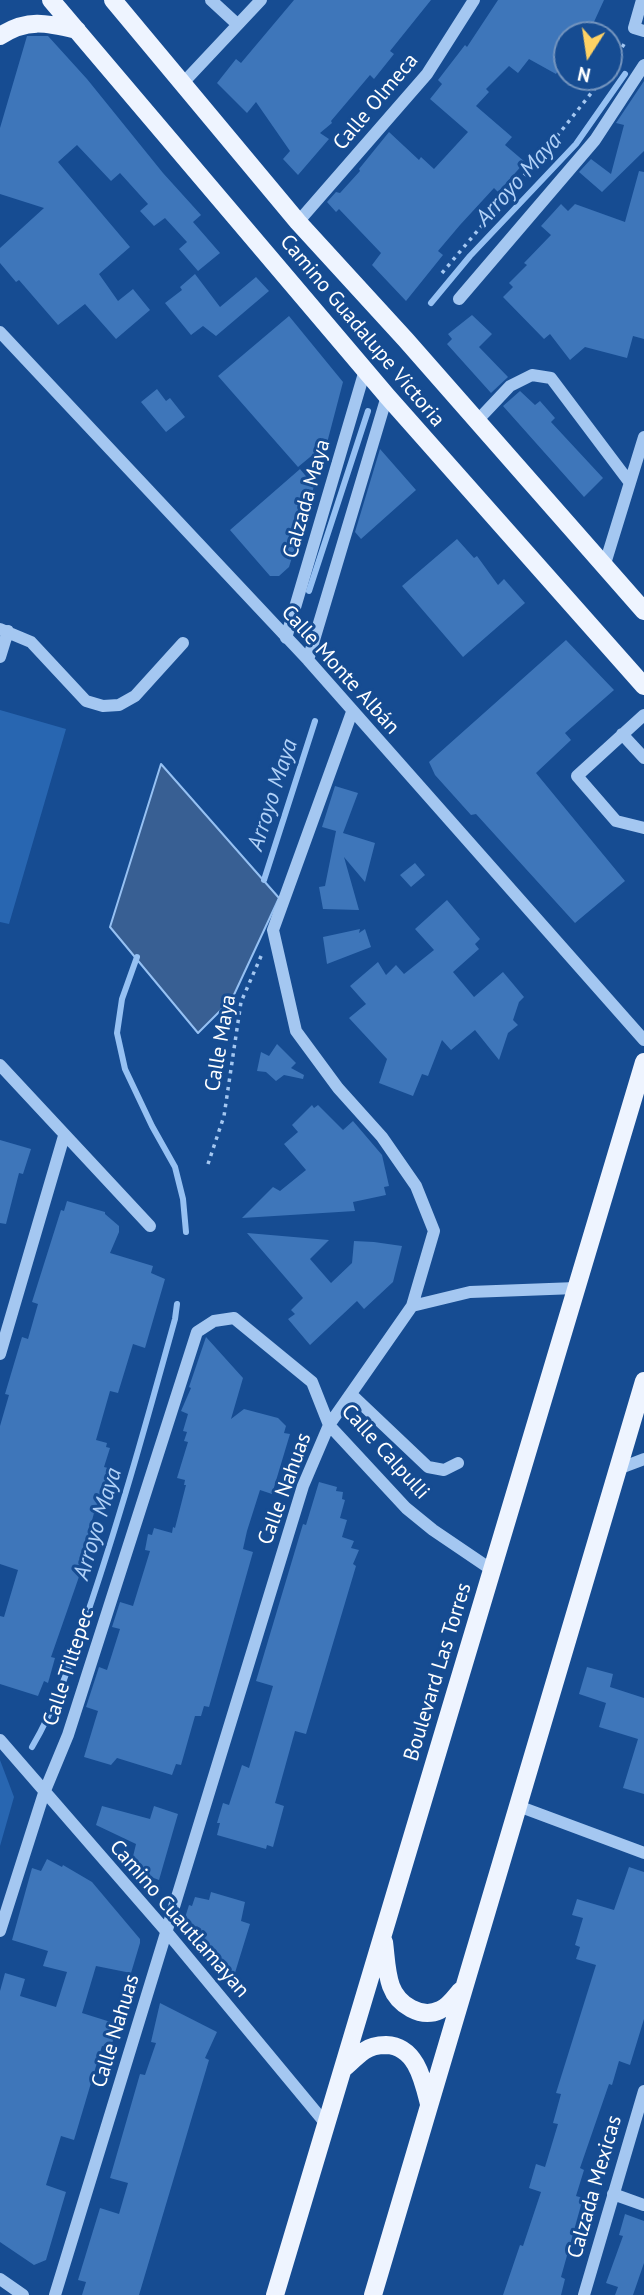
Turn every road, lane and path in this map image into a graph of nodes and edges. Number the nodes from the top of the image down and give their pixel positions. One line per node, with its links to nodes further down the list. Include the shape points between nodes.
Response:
1 (51, 0): 11 (main road, Camino Guadalupe Victoria)
2 (113, 0): 8 (main road, Camino Guadalupe Victoria)
3 (126, 0): 8 (street)
4 (211, 0): 9 (street)
5 (261, 0): 9 (street)
6 (474, 0): 17 (street, Calle Olmeca, via 427,74)
7 (642, 0): 10 (street)
8 (131, 20): 15 (main road, Camino Guadalupe Victoria)
9 (237, 24): 15 (street)
10 (639, 29): 13 (path)
11 (76, 30): 12 (main road, via 27,23); 21 (main road, Camino Guadalupe Victoria)
12 (0, 36)
13 (623, 50)
14 (644, 65): 19 (street, via 595,140)
15 (183, 83): 17 (main road, Camino Guadalupe Victoria)
16 (593, 91): 18 (path)
17 (298, 222): 23 (main road, Camino Guadalupe Victoria)
18 (442, 273)
19 (459, 299)
20 (0, 332): 29 (street, Calle Monte Albán)
21 (365, 370): 22 (main road, Camino Guadalupe Victoria); 29 (street, Calzada Maya)
22 (387, 396): 32 (street); 33 (main road, Camino Guadalupe Victoria)
23 (477, 421): 25 (street, via 510,386 532,374 551,378); 26 (main road, Camino Guadalupe Victoria)
24 (644, 437): 25 (street)
25 (630, 483): 26 (street)
26 (604, 567): 27 (main road, Camino Guadalupe Victoria)
27 (644, 611)
28 (4, 630): 30 (street, via 31,642 86,701 103,706 120,705 135,696); 31 (street)
29 (286, 638): 32 (street, Calle Monte Albán)
30 (183, 643)
31 (0, 657)
32 (308, 660): 34 (street, Calle Monte Albán)
33 (644, 686)
34 (352, 712): 39 (street); 40 (street, Calle Monte Albán)
35 (644, 715): 36 (street)
36 (622, 734): 37 (street); 38 (street, via 577,776 616,821)
37 (644, 758)
38 (644, 828)
39 (273, 930): 44 (path, Calle Maya, via 241,1002 224,1116); 47 (street, Calle Nahuas, via 296,1031 382,1137 416,1186 435,1231)
40 (644, 1040)
41 (644, 1062): 46 (main road, Boulevard Las Torres)
42 (0, 1065): 43 (street)
43 (64, 1136): 45 (street); 49 (street)
44 (208, 1164)
45 (150, 1226)
46 (576, 1288): 47 (street, via 470,1292); 56 (main road, Boulevard Las Torres)
47 (412, 1306): 51 (street, Calle Nahuas)
48 (234, 1318): 52 (street, Calle Calpulli, via 312,1382); 58 (street, Calle Tiltepec, via 214,1321 197,1332 68,1735)
49 (0, 1354)
50 (644, 1381): 55 (main road)
51 (351, 1394): 52 (street, Calle Nahuas); 54 (street, via 428,1467 444,1470)
52 (329, 1425): 56 (street, Calle Calpulli, via 406,1508); 62 (street, Calle Nahuas, via 299,1499)
53 (644, 1460): 55 (street)
54 (458, 1463)
55 (618, 1469): 59 (main road)
56 (492, 1570): 63 (main road, Boulevard Las Torres)
57 (0, 1740): 58 (street, Camino Cuautlamayan)
58 (44, 1793): 61 (street, Calle Tiltepec); 62 (street, Camino Cuautlamayan)
59 (518, 1806): 60 (street); 64 (main road)
60 (644, 1853)
61 (0, 1931)
62 (166, 1931): 68 (street, Camino Cuautlamayan); 73 (street, Calle Nahuas)
63 (383, 1935): 64 (main road, via 391,1984 406,2006 425,2012 443,2009); 65 (main road, Boulevard Las Torres)
64 (465, 1985): 67 (main road)
65 (342, 2070): 67 (main road, via 373,2046 393,2046 415,2062); 68 (main road, Boulevard Las Torres)
66 (644, 2091): 69 (street, Calzada Mexicas)
67 (429, 2104): 75 (main road)
68 (326, 2124): 74 (main road, Boulevard Las Torres)
69 (613, 2194): 70 (street); 76 (street, Calzada Mexicas)
70 (644, 2205)
71 (0, 2279): 72 (street)
72 (23, 2295)
73 (55, 2295)
74 (275, 2295)
75 (373, 2295)
76 (584, 2295)

